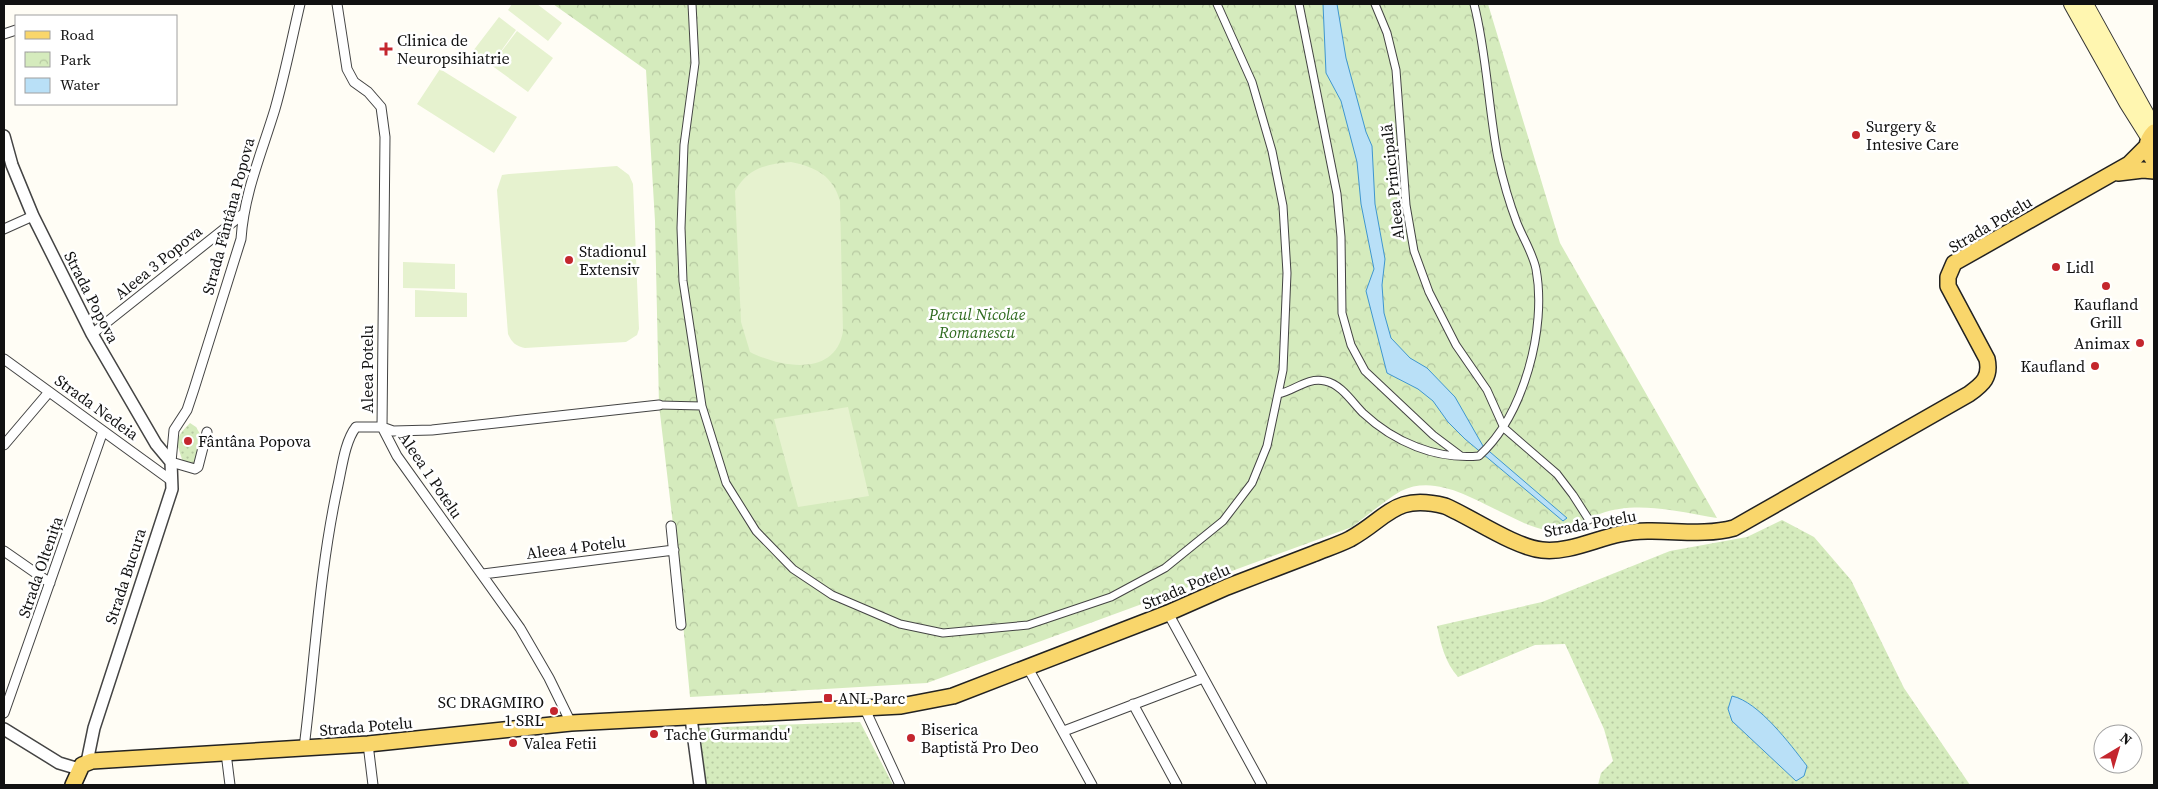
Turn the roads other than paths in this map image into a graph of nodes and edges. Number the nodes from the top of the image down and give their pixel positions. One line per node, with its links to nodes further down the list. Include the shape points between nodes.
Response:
1 (300, 4): 16 (street, Strada Fântâna Popova, via 275,108 259,152)
2 (337, 4): 25 (street, Aleea Potelu, via 348,69 354,82 375,99 383,111)
3 (692, 4): 24 (street, via 695,63 684,145 681,228 683,281)
4 (1217, 4): 22 (street, via 1252,82 1272,151 1283,206 1288,273 1283,370)
5 (1299, 4): 30 (street, via 1337,194 1342,313 1351,345 1365,371 1433,435)
6 (1375, 4): 26 (street, Aleea Principală, via 1396,70 1400,151 1414,251 1456,345 1487,390)
7 (1474, 4): 26 (street, via 1505,191 1536,268 1538,295 1538,322 1530,360)
8 (2071, 4): 12 (main road, via 2127,104)
9 (2086, 4): 10 (main road)
10 (2150, 116): 12 (main road)
11 (4, 136): 17 (street, Strada Popova)
12 (2151, 136): 13 (main road, via 2149,154); 15 (main road, Strada Potelu, via 2134,161)
13 (2154, 161): 15 (main road, Strada Potelu)
14 (2154, 171): 15 (main road)
15 (2116, 172): 39 (main road, Strada Potelu, via 1954,263 1948,286 1987,359 1989,369 1985,381 1968,394 1734,528 1621,534 1542,550 1524,545 1445,506 1402,504 1350,539)
16 (243, 214): 19 (street, Aleea 3 Popova); 31 (street, Strada Fântâna Popova, via 241,239 194,389 187,410 174,430)
17 (33, 216): 18 (street); 19 (street, Strada Popova)
18 (4, 229)
19 (92, 334): 31 (street, Strada Popova, via 156,444)
20 (4, 359): 21 (street, Strada Nedeia)
21 (49, 392): 27 (street, Strada Nedeia); 29 (street)
22 (1278, 394): 24 (street, via 1267,446 1252,483 1224,521 1165,568 1111,597 1028,625 943,633 900,624 832,595 793,569 756,531 726,483); 30 (street, via 1290,392 1301,383 1326,381 1392,435 1445,456)
23 (659, 405): 24 (street); 25 (street, Aleea 1 Potelu, via 432,430 393,431)
24 (702, 406)
25 (382, 427): 37 (street, Aleea 1 Potelu, via 397,456); 51 (street, Aleea Potelu, via 356,427 341,468 326,539)
26 (1504, 428): 30 (street, via 1479,456); 33 (street, via 1557,474)
27 (103, 431): 32 (street, Strada Nedeia); 38 (street, Strada Oltenița)
28 (207, 432): 31 (street, via 198,467 194,469)
29 (4, 445)
30 (1464, 458)
31 (172, 462): 32 (street, Strada Bucura)
32 (172, 481): 53 (street, Strada Bucura)
33 (1589, 520)
34 (671, 526): 35 (street)
35 (674, 550): 37 (street, Aleea 4 Potelu); 40 (street)
36 (4, 551): 38 (street)
37 (483, 574): 47 (street, Aleea 1 Potelu, via 520,628)
38 (50, 583): 45 (street, Strada Oltenița)
39 (1168, 613): 41 (main road, Strada Potelu); 42 (street)
40 (681, 625)
41 (1028, 668): 44 (main road, Strada Potelu, via 933,701); 49 (street)
42 (1203, 678): 43 (street); 60 (street)
43 (1133, 704): 49 (street); 59 (street)
44 (864, 707): 46 (main road, Strada Potelu); 57 (street)
45 (4, 713)
46 (691, 718): 47 (main road, Strada Potelu); 56 (street)
47 (571, 724): 50 (main road, Strada Potelu)
48 (4, 729): 53 (street, Strada Potelu)
49 (1064, 731): 58 (street)
50 (368, 744): 51 (main road, Strada Potelu); 55 (street)
51 (304, 748): 52 (main road, Strada Potelu)
52 (226, 753): 53 (main road, Strada Potelu); 54 (street)
53 (79, 776)
54 (230, 785)
55 (373, 785)
56 (700, 785)
57 (900, 785)
58 (1092, 785)
59 (1177, 785)
60 (1262, 785)

